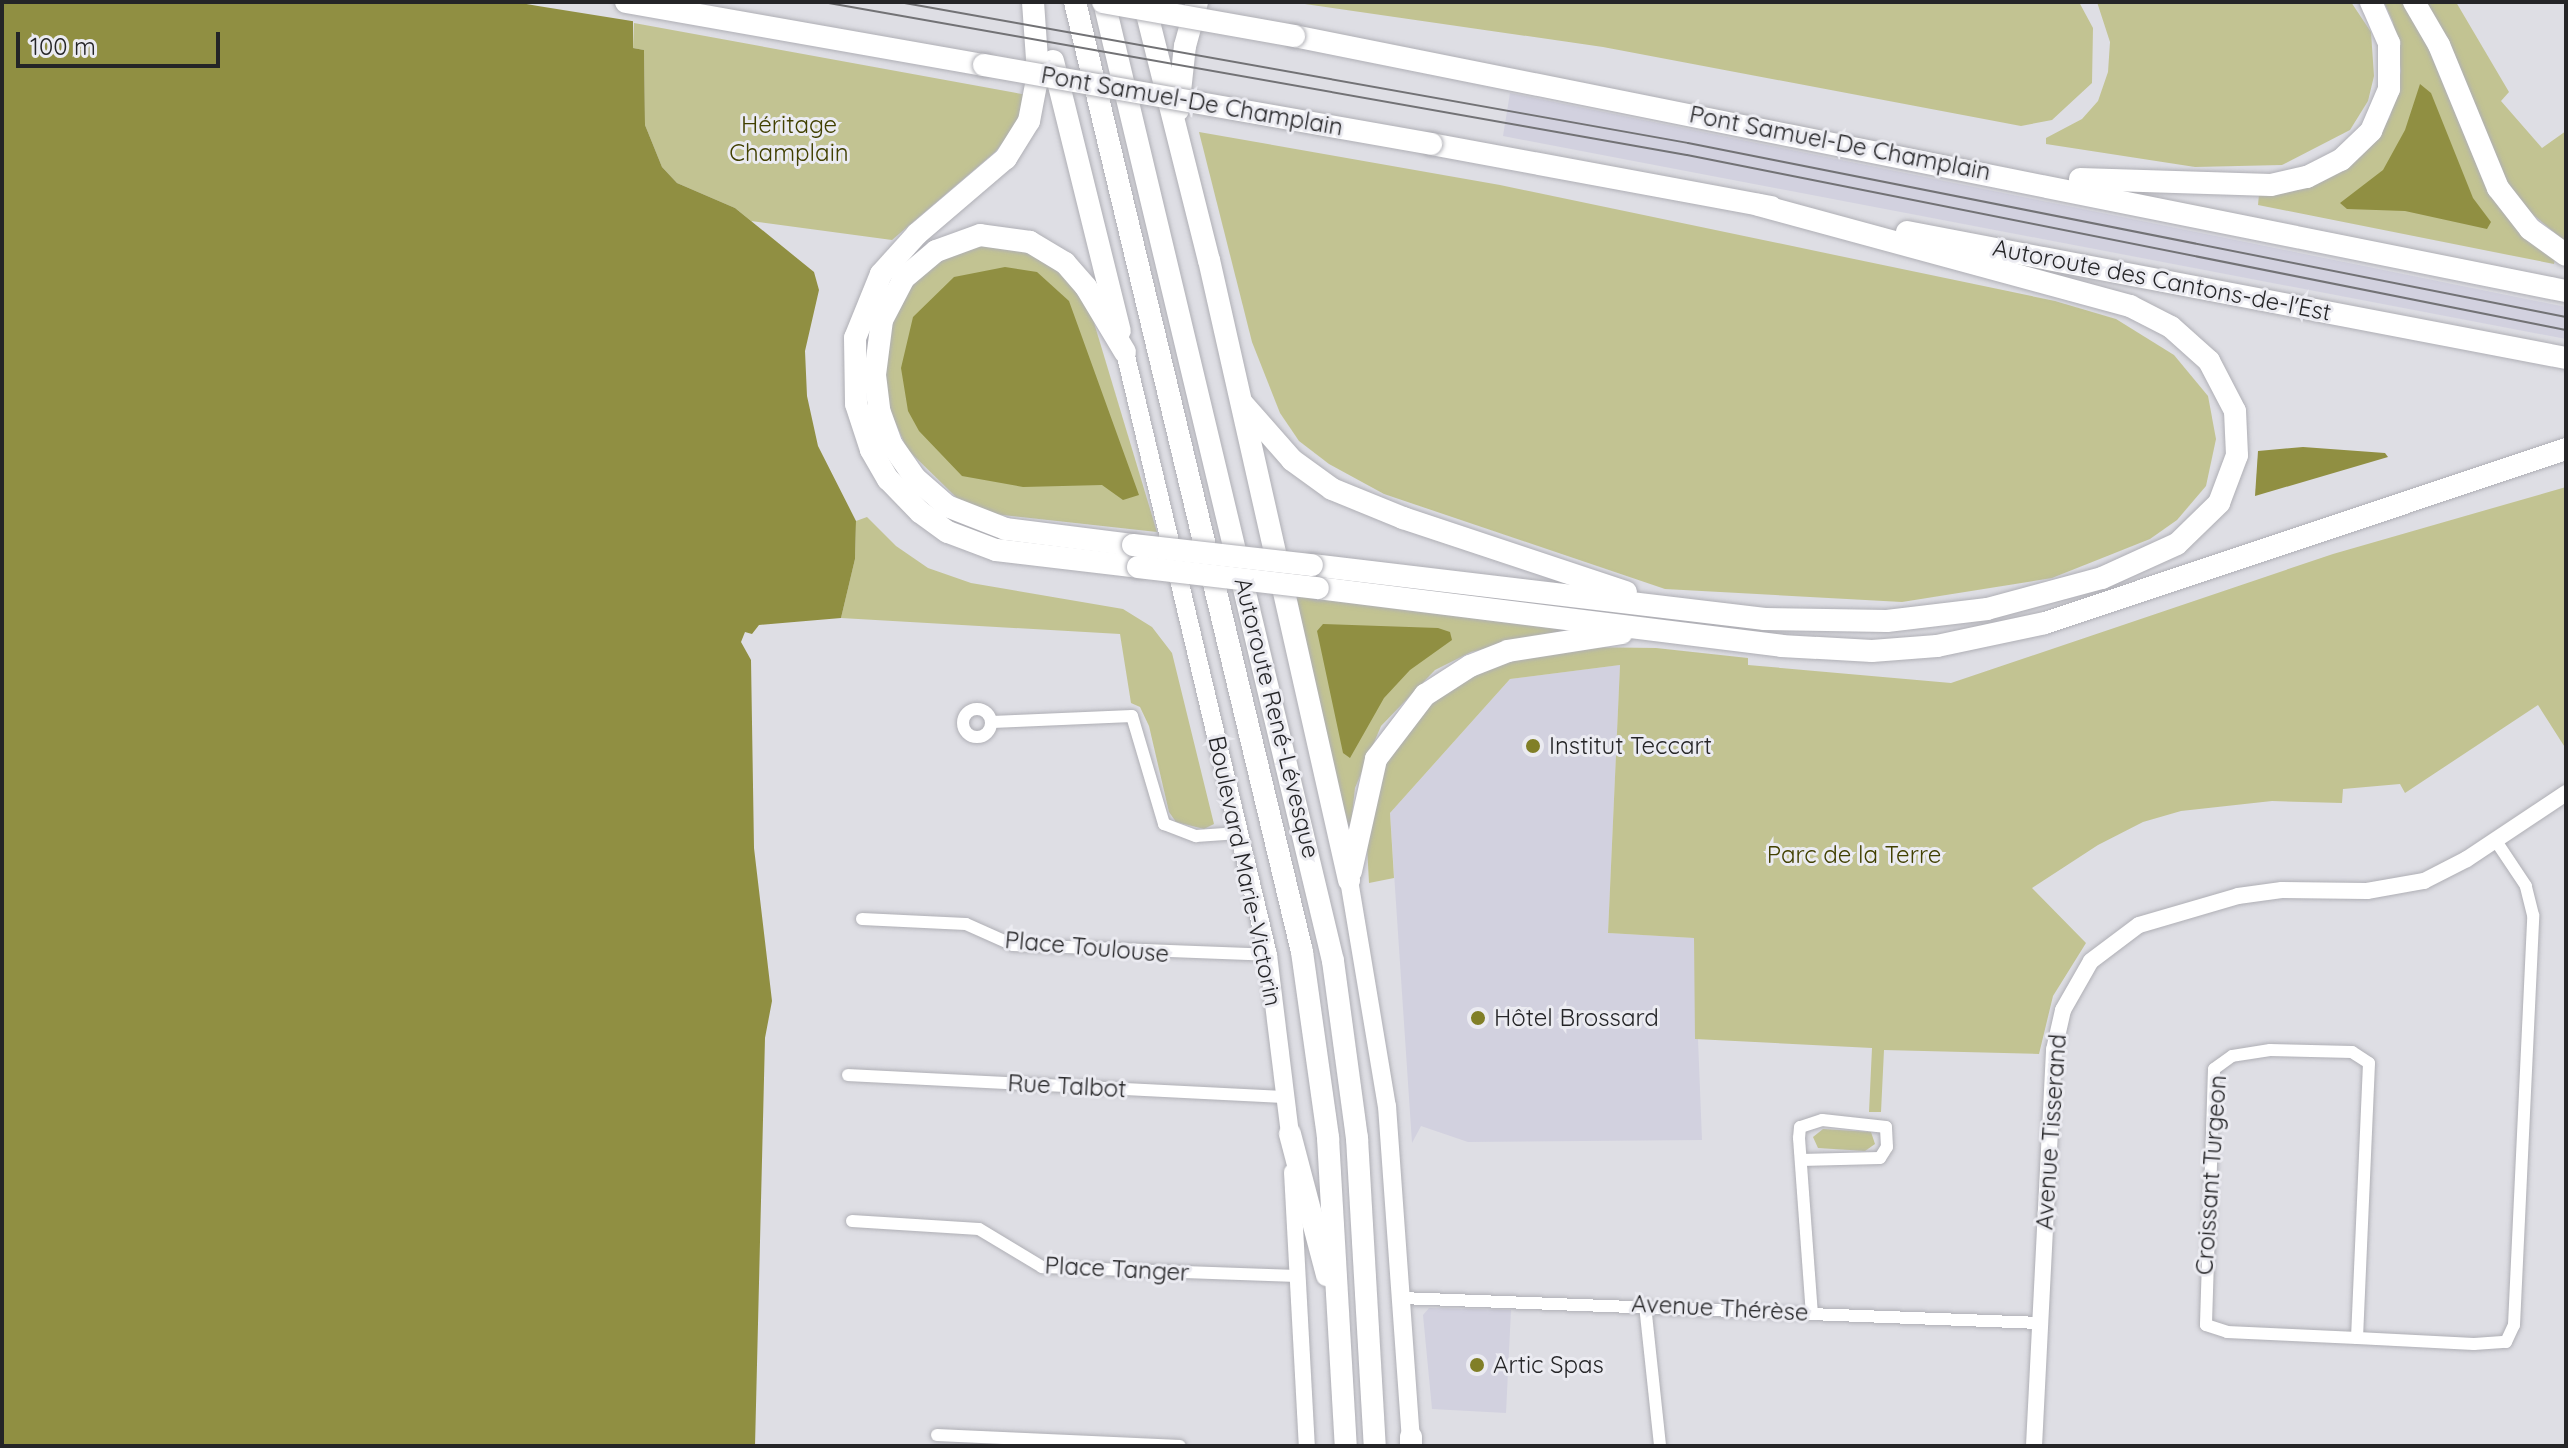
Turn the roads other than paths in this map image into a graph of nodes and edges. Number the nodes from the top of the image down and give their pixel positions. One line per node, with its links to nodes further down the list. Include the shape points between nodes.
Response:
1 (626, 2): 11 (highway, Pont Samuel-De Champlain, bridge)
2 (1035, 2): 14 (highway); 18 (highway, via 1038,74 1029,121 1006,158 917,234 881,274 855,338 856,404 871,450 888,479 948,532 996,550)
3 (1075, 2): 37 (highway, Autoroute René-Lévesque, via 1302,952 1328,1138)
4 (1104, 2): 10 (highway, Pont Samuel-De Champlain, bridge); 45 (highway, Autoroute René-Lévesque, via 1331,950 1359,1151)
5 (1144, 2): 9 (highway)
6 (1197, 2): 9 (highway, via 1185,46)
7 (2371, 2): 10 (highway, via 2389,43 2387,97 2365,138 2324,170 2295,181 2245,187)
8 (2414, 2): 12 (highway, via 2439,45 2498,188 2530,229)
9 (1176, 124): 16 (highway)
10 (2011, 177): 13 (highway)
11 (1758, 205): 15 (highway, Autoroute des Cantons-de-l'Est); 19 (highway, via 2130,306 2161,321 2201,352 2228,391 2238,433 2234,468 2219,503 2177,544 2130,568 2029,600 1938,616 1849,622 1765,619)
12 (2566, 255)
13 (2566, 291)
14 (1125, 352): 18 (highway, via 1086,287 1058,257 1020,239 980,235 936,251 904,278 882,320 875,375 879,410 892,445 915,478 947,506 1006,529); 23 (main road, Boulevard Marie-Victorin)
15 (2566, 358)
16 (1242, 402): 19 (highway, via 1292,460 1332,489); 25 (highway)
17 (2566, 449): 20 (highway, via 2045,623 1982,639 1851,651)
18 (1136, 556): 19 (highway, bridge, via 1312,565); 20 (highway, bridge, via 1318,588 1577,617)
19 (1661, 604)
20 (1644, 631): 25 (highway, via 1508,651 1470,666 1425,695 1376,759)
21 (992, 722): 23 (street, via 1132,716 1164,824 1196,836)
22 (2566, 793): 24 (street, Avenue Tisserand)
23 (1239, 833): 27 (main road, Boulevard Marie-Victorin)
24 (2496, 841): 38 (street, Avenue Tisserand, via 2438,875 2395,888 2267,891 2168,914 2126,931 2091,961 2063,1010 2054,1050); 39 (street, Croissant Turgeon, via 2526,886 2533,915 2512,1332 2506,1342 2492,1345)
25 (1349, 880): 34 (main road, via 1380,1044)
26 (862, 919): 27 (street, Place Toulouse, via 966,924 1013,945)
27 (1268, 955): 29 (main road, Boulevard Marie-Victorin)
28 (848, 1075): 29 (street, Rue Talbot)
29 (1287, 1097): 30 (main road, Boulevard Marie-Victorin)
30 (1290, 1134): 33 (street, Boulevard Marie-Victorin); 37 (highway)
31 (1801, 1160): 31 (street, via 1799,1133 1808,1121 1875,1122 1887,1130 1886,1152 1880,1158); 36 (street)
32 (852, 1221): 33 (street, Place Tanger, via 979,1229 1042,1267)
33 (1298, 1276): 43 (street, Boulevard Marie-Victorin)
34 (1401, 1298): 35 (street, Avenue Thérèse); 41 (main road)
35 (1645, 1305): 36 (street, Avenue Thérèse); 46 (street)
36 (1812, 1313): 38 (street, Avenue Thérèse)
37 (1339, 1323): 44 (highway, Autoroute René-Lévesque)
38 (2040, 1323): 47 (street, Avenue Tisserand)
39 (2357, 1338): 39 (street, Croissant Turgeon, via 2369,1063 2358,1053 2295,1050 2222,1060 2213,1075 2206,1325 2227,1332)
40 (937, 1435): 42 (street)
41 (1411, 1443)
42 (1180, 1446)
43 (1307, 1446)
44 (1346, 1446)
45 (1375, 1446)
46 (1660, 1446)
47 (2034, 1446)

